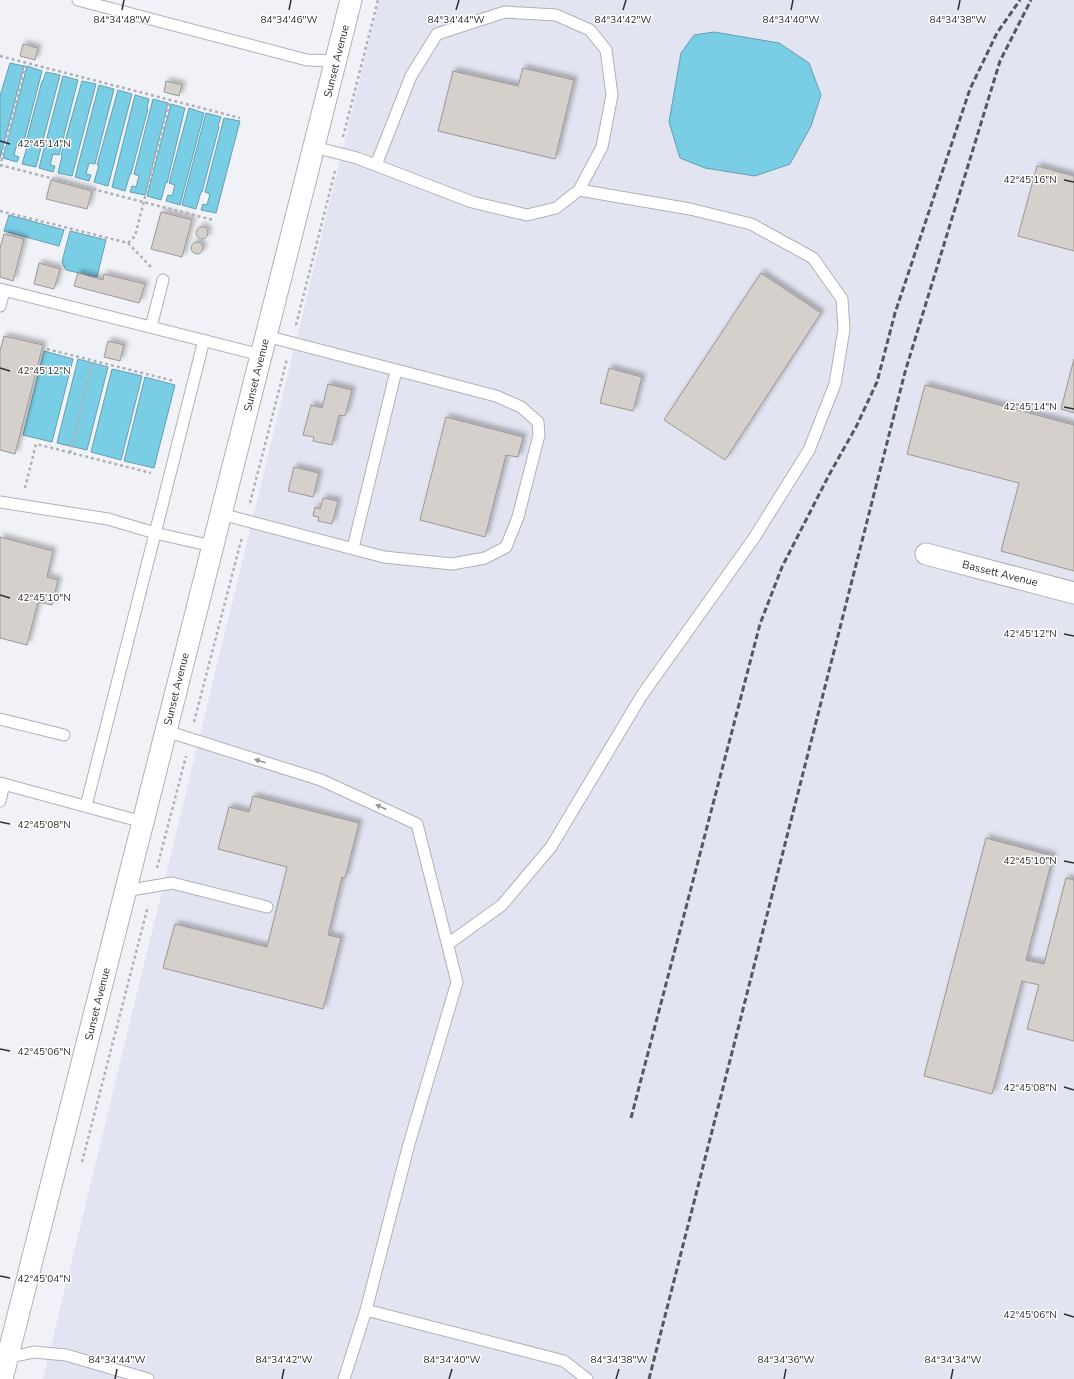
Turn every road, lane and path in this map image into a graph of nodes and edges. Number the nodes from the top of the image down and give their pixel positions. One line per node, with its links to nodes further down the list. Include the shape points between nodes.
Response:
1 (78, 0): 5 (lane, via 307,60)
2 (351, 0): 5 (street, Sunset Avenue)
3 (378, 0): 10 (path)
4 (0, 56): 6 (path)
5 (336, 61): 9 (street, Sunset Avenue)
6 (26, 62): 7 (path); 12 (path)
7 (170, 100): 8 (path); 14 (path)
8 (240, 118)
9 (314, 147): 10 (lane); 24 (street, Sunset Avenue)
10 (339, 153): 11 (lane); 23 (path)
11 (376, 165): 13 (lane, via 472,202 527,215 556,208); 13 (lane, via 411,76 436,34 505,12 556,15 590,30 606,50 612,95 602,147)
12 (0, 166): 14 (path)
13 (578, 190): 51 (lane, via 690,209 751,224 813,258 842,299 844,329 836,384 809,450 754,538 642,695 551,847 502,905)
14 (144, 202): 16 (path); 17 (path, via 136,236)
15 (0, 211): 17 (path)
16 (213, 220)
17 (128, 243): 18 (path)
18 (163, 280): 21 (lane)
19 (2, 290): 20 (lane); 21 (lane)
20 (0, 306)
21 (151, 327): 22 (lane)
22 (204, 340): 24 (lane); 35 (lane)
23 (291, 344): 24 (lane); 27 (lane); 34 (path)
24 (263, 345): 33 (street, Sunset Avenue)
25 (47, 349): 26 (path)
26 (93, 361): 28 (path); 29 (path)
27 (396, 371): 37 (lane); 37 (lane, via 496,396 522,406 538,422 539,436 518,517 506,547 485,558 452,564 384,556)
28 (174, 381)
29 (70, 453): 30 (path); 32 (path, via 36,444)
30 (151, 473)
31 (0, 502): 32 (lane)
32 (21, 506): 35 (lane, via 108,520)
33 (221, 514): 34 (lane); 36 (street, Sunset Avenue)
34 (246, 520): 37 (lane); 43 (path)
35 (155, 533): 36 (lane); 46 (lane)
36 (212, 546): 41 (street, Sunset Avenue)
37 (353, 548)
38 (926, 554): 39 (street, Bassett Avenue)
39 (1074, 592)
40 (0, 718): 42 (lane)
41 (166, 731): 43 (lane); 47 (street, Sunset Avenue)
42 (64, 735)
43 (190, 739): 48 (path); 51 (lane, one-way to 43, via 417,824 321,780)
44 (2, 783): 45 (lane); 46 (lane)
45 (0, 800)
46 (86, 806): 47 (lane)
47 (143, 822): 49 (street, Sunset Avenue)
48 (153, 886): 49 (lane); 50 (lane, via 172,883); 52 (path)
49 (125, 891): 54 (street, Sunset Avenue)
50 (267, 907)
51 (448, 944): 53 (lane, via 457,982 409,1144)
52 (81, 1169)
53 (366, 1310): 57 (lane); 58 (lane, via 564,1361)
54 (7, 1358): 55 (street, Sunset Avenue); 56 (lane, via 34,1352 66,1355)
55 (2, 1379)
56 (148, 1379)
57 (344, 1379)
58 (587, 1379)

